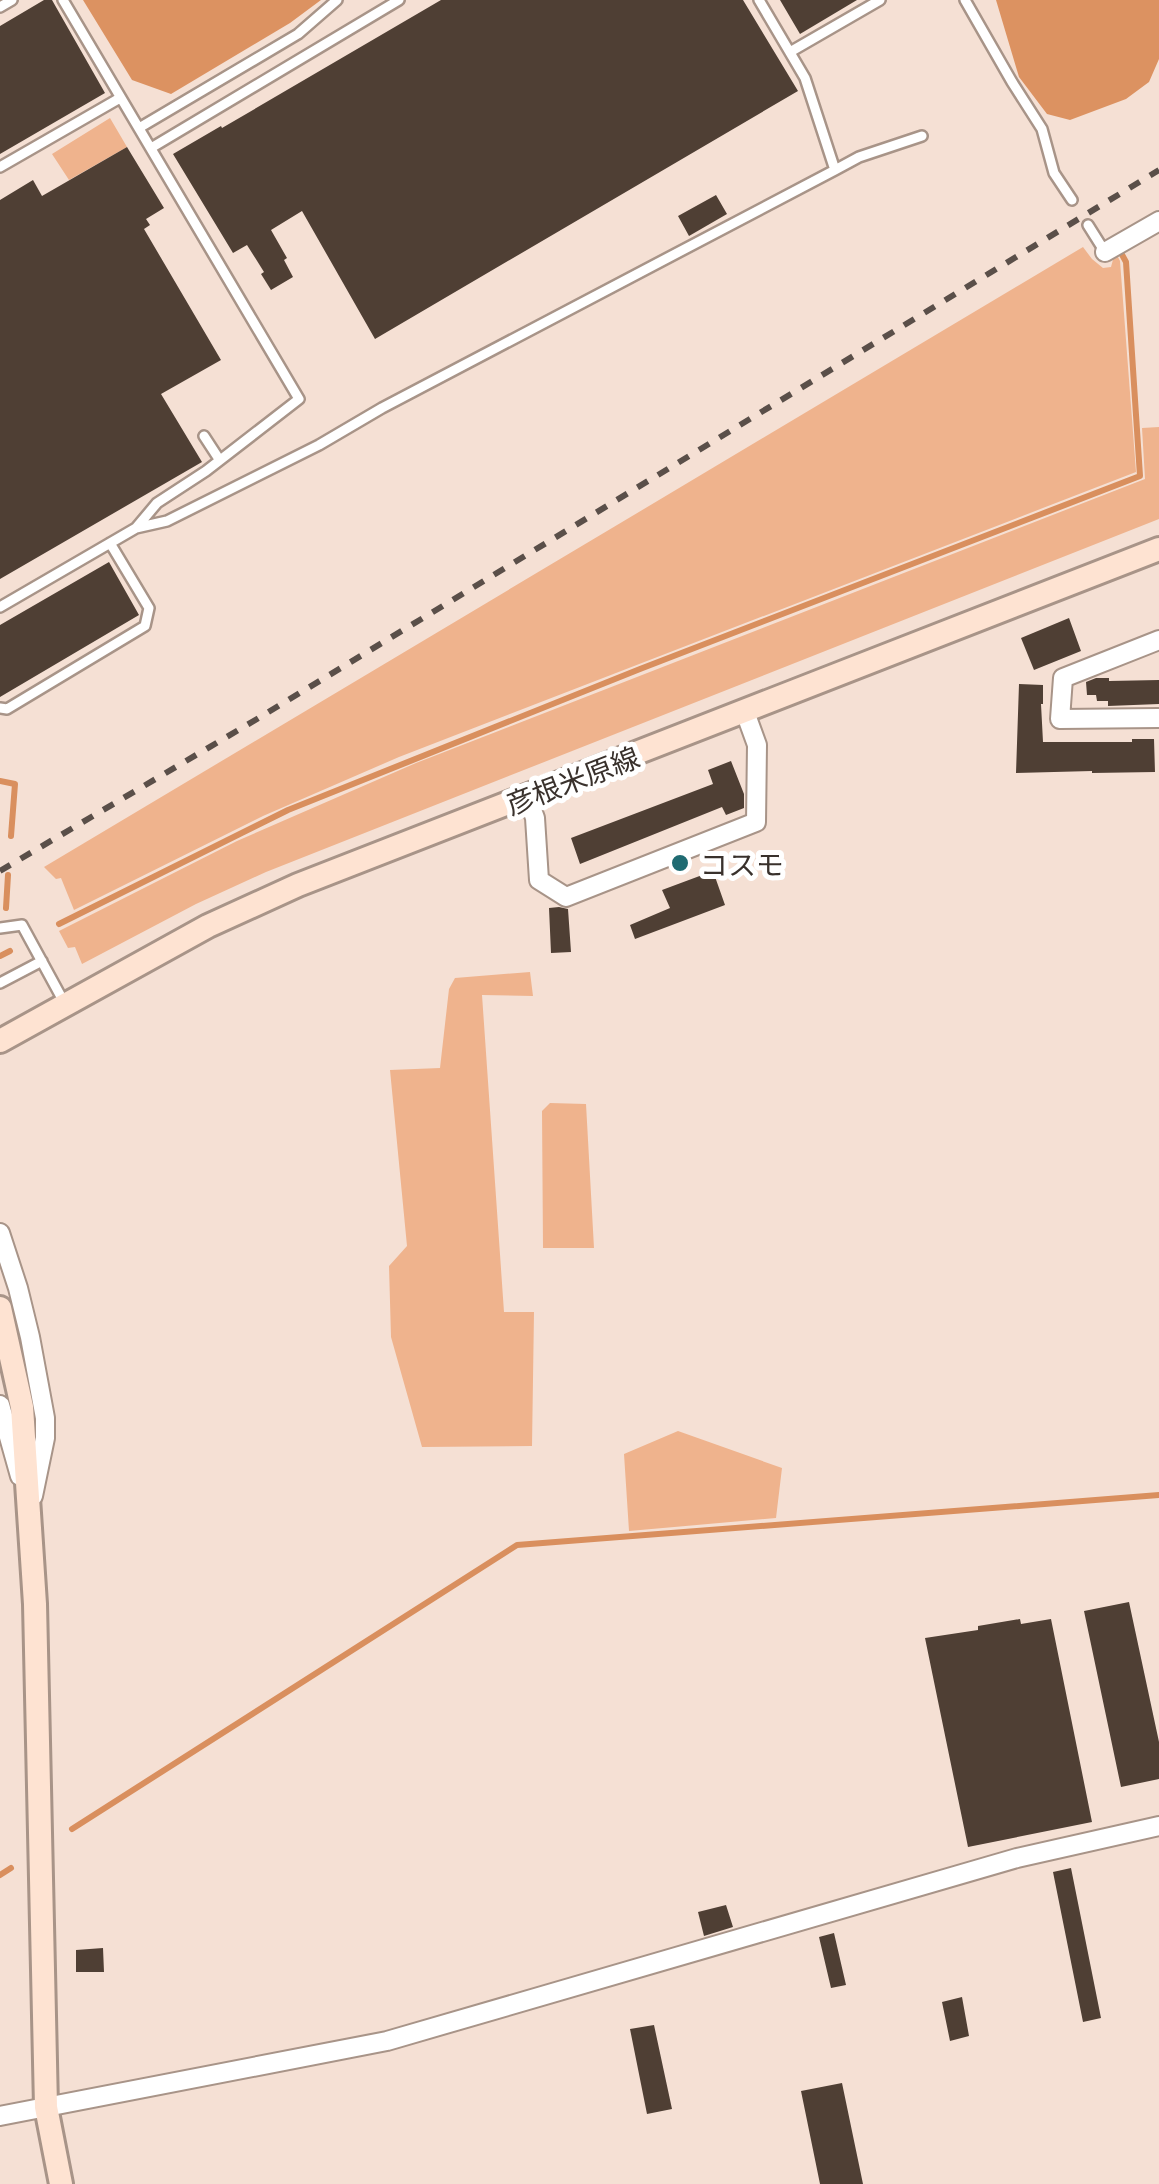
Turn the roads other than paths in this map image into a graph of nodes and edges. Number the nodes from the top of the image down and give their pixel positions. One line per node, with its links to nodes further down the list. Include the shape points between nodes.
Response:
1 (12, 0): 8 (lane)
2 (63, 0): 10 (lane)
3 (337, 0): 11 (lane, via 298,34)
4 (399, 0): 13 (lane)
5 (759, 0): 9 (lane)
6 (880, 0): 9 (lane)
7 (965, 0): 16 (lane, via 1042,129 1054,173)
8 (0, 7)
9 (790, 52): 15 (lane, via 806,78)
10 (120, 98): 11 (lane); 14 (lane)
11 (138, 128): 13 (lane)
12 (922, 136): 15 (lane)
13 (151, 148): 21 (lane, via 298,399)
14 (0, 167)
15 (835, 170): 22 (lane, via 319,445 167,521)
16 (1072, 200)
17 (1159, 221): 19 (street)
18 (1088, 225): 19 (lane)
19 (1106, 252)
20 (204, 436): 21 (lane)
21 (219, 459): 22 (lane, via 157,502)
22 (136, 528): 23 (lane)
23 (110, 543): 25 (lane); 27 (lane, via 149,608 145,626)
24 (1159, 548): 28 (main road, 彦根米原線)
25 (0, 607)
26 (1159, 640): 29 (street, via 1063,678 1060,719)
27 (0, 708)
28 (745, 712): 30 (main road, 彦根米原線); 30 (street, via 757,745 756,822 566,897 538,880 535,818)
29 (1159, 718)
30 (527, 796): 34 (main road, 彦根米原線, via 298,885)
31 (0, 928): 32 (lane, via 22,925)
32 (42, 961): 33 (lane); 34 (lane)
33 (0, 983)
34 (65, 1005): 35 (main road, 彦根米原線)
35 (0, 1041)
36 (0, 1233): 39 (street, via 46,1418)
37 (0, 1308): 39 (main road, via 22,1406)
38 (0, 1405): 39 (street)
39 (30, 1510): 41 (main road)
40 (1159, 1826): 41 (street, via 1017,1858 387,2041)
41 (46, 2107): 42 (street); 43 (main road)
42 (0, 2116)
43 (61, 2184)

